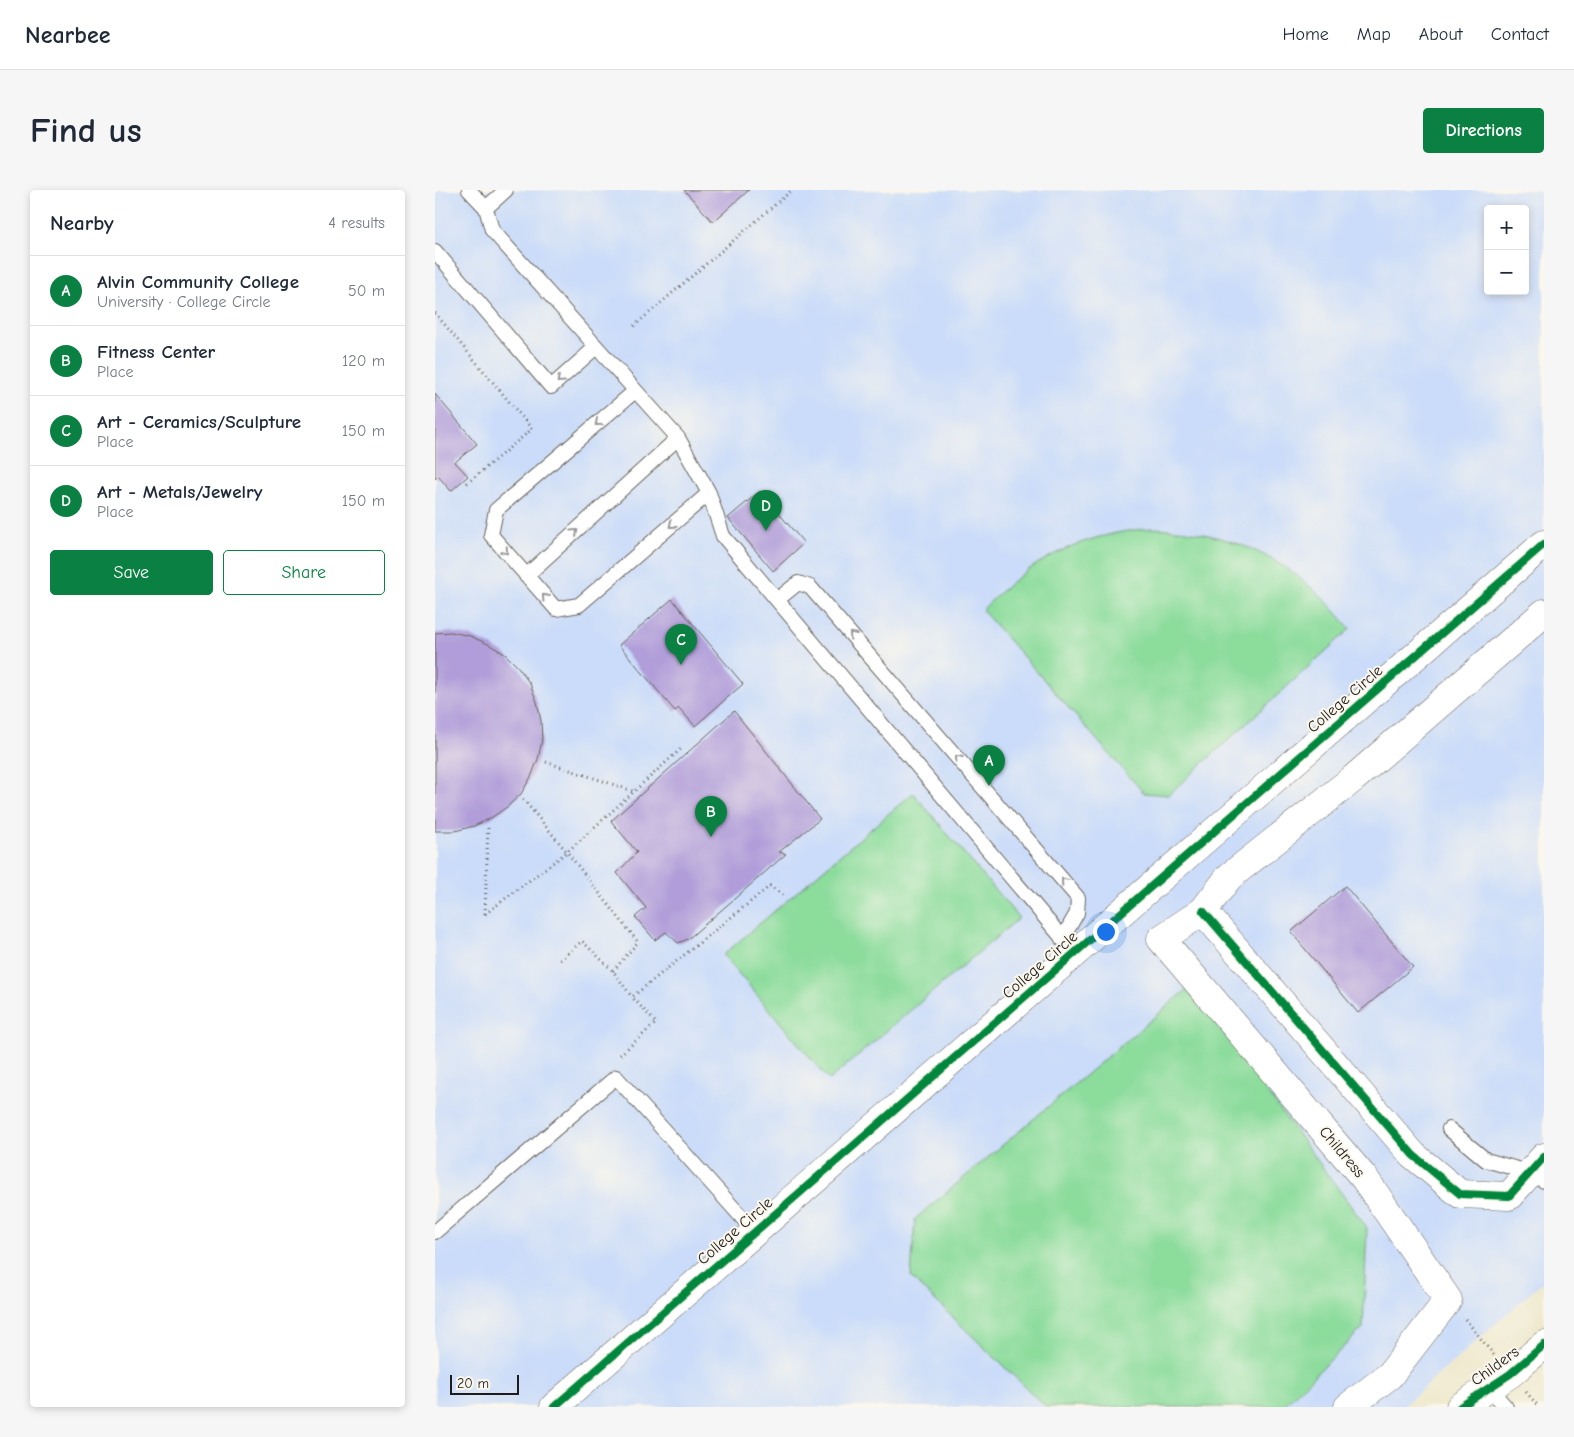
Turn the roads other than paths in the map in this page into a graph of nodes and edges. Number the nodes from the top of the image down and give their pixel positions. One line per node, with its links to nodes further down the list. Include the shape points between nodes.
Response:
1 (469, 190): 3 (lane)
2 (507, 190): 3 (lane)
3 (486, 208): 5 (lane, via 493,230)
4 (435, 251): 5 (lane, one-way to 4, via 551,387)
5 (596, 347): 6 (lane)
6 (635, 391): 7 (lane); 10 (lane, one-way to 10, via 496,510 491,535)
7 (678, 438): 8 (lane); 10 (lane, one-way to 7)
8 (709, 493): 10 (lane, one-way to 10, via 579,605 556,609); 11 (lane, via 723,536)
9 (1544, 544): 14 (street, College Circle)
10 (526, 576)
11 (777, 600): 14 (lane); 14 (lane, one-way to 11, via 1078,898 810,587 798,583)
12 (1544, 613): 13 (street, Childress, via 1354,778 1229,877)
13 (1203, 911): 16 (street, via 1413,1155 1460,1194 1509,1196); 22 (street, Childress, via 1161,939 1365,1179 1448,1300 1390,1376)
14 (1068, 946): 18 (street, College Circle)
15 (1449, 1129): 16 (lane, via 1486,1160)
16 (1540, 1170)
17 (435, 1232): 18 (lane, via 616,1077)
18 (755, 1232): 21 (street, College Circle)
19 (1544, 1344): 20 (street, Childers, via 1511,1374)
20 (1497, 1398): 23 (street, Childers)
21 (554, 1407)
22 (1348, 1407)
23 (1460, 1407)

